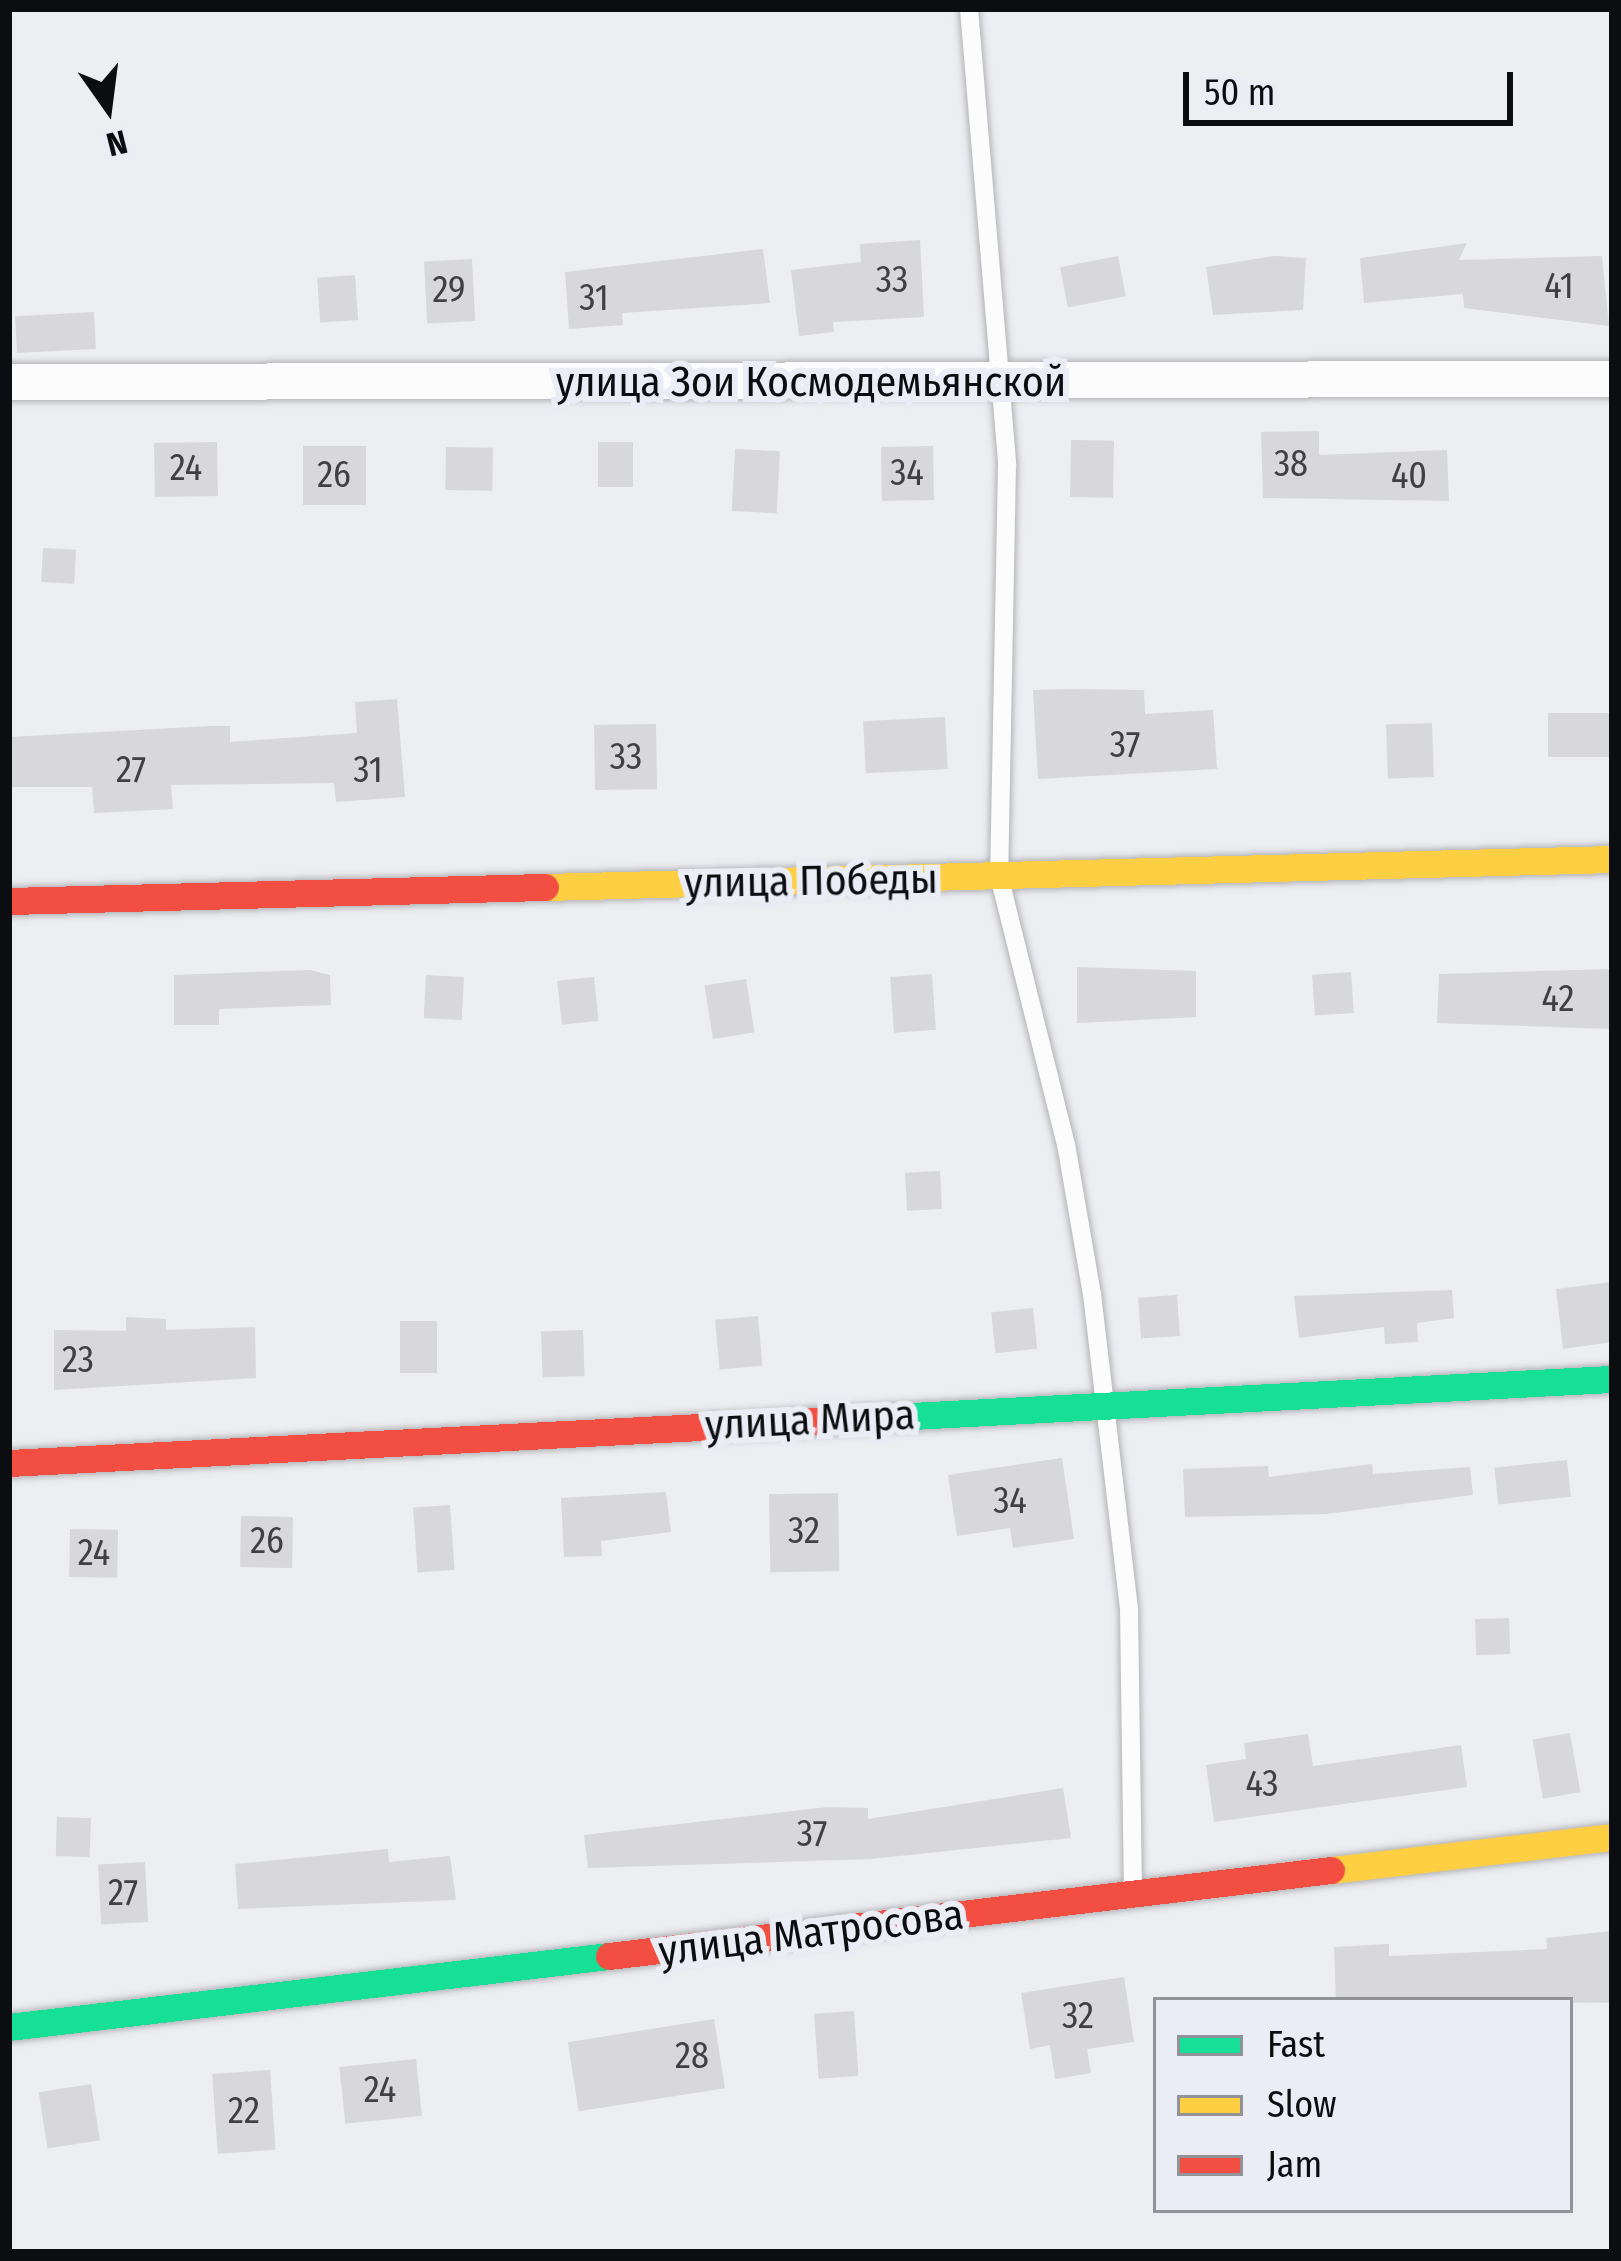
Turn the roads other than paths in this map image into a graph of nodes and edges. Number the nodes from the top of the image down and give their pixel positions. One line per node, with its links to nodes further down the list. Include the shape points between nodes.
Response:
1 (969, 9): 4 (lane)
2 (1612, 379): 4 (street, улица Зои Космодемьянской)
3 (9, 382): 4 (street, улица Зои Космодемьянской)
4 (994, 383): 6 (lane, via 1011,602)
5 (1612, 859): 6 (street, улица Победы)
6 (999, 876): 7 (street, улица Победы); 9 (lane, via 1066,1144)
7 (9, 901)
8 (1612, 1379): 9 (street, улица Мира)
9 (1098, 1404): 10 (street, улица Мира); 12 (lane, via 1129,1609)
10 (9, 1463)
11 (1612, 1837): 12 (street, улица Матросова)
12 (1133, 1895): 13 (street, улица Матросова)
13 (9, 2027)

